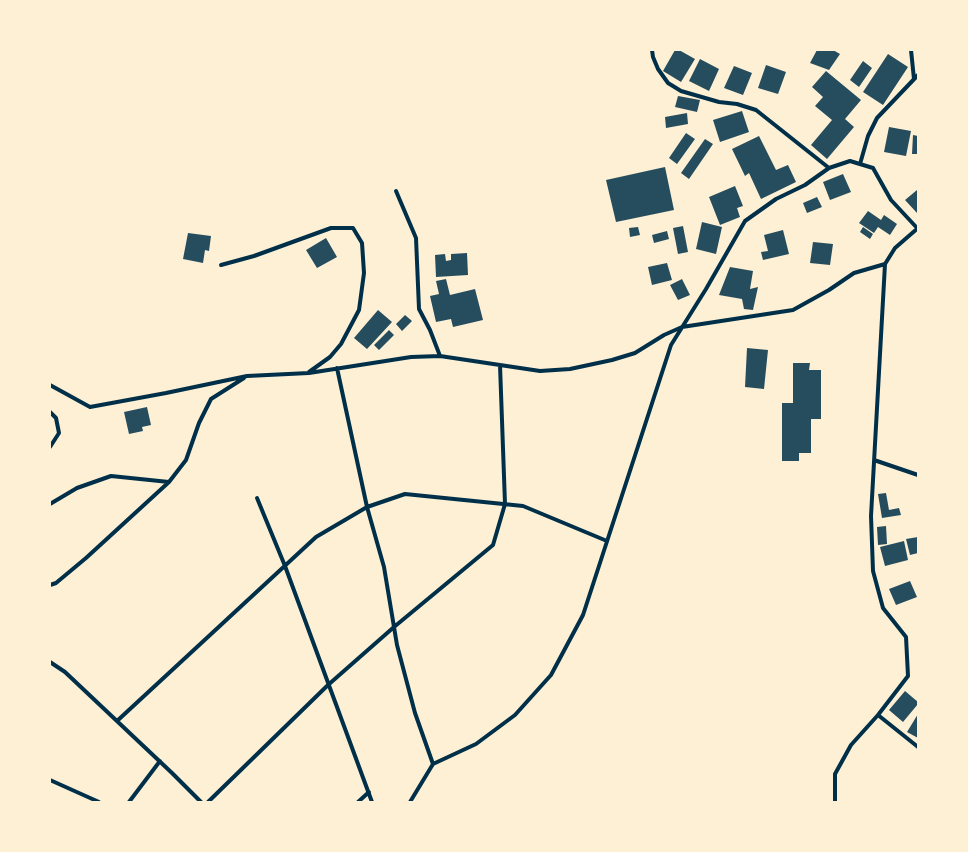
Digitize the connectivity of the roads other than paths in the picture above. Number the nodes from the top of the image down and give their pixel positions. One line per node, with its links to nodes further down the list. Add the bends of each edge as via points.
1 (652, 50): 6 (street, via 658,69 668,83 681,91 756,110)
2 (911, 50): 4 (street)
3 (918, 75): 4 (street)
4 (914, 80): 5 (street, via 877,118 868,136)
5 (860, 164): 6 (street, via 850,161); 8 (street, via 873,168 891,200)
6 (829, 168): 11 (street, via 804,185 776,199 745,221)
7 (396, 191): 12 (street, via 416,238 419,309)
8 (918, 228): 9 (street, via 895,248)
9 (885, 264): 11 (street, via 854,273 793,310); 20 (street)
10 (221, 265): 15 (street, via 331,228 353,228 362,243 364,273 359,310 341,344 330,357)
11 (682, 327): 13 (street, via 635,353 570,369 540,371); 27 (street, via 671,345)
12 (440, 356): 13 (street); 14 (street, via 411,357)
13 (500, 365): 25 (street)
14 (337, 368): 15 (street); 26 (street)
15 (309, 373): 16 (street)
16 (247, 376): 17 (street, via 90,407); 22 (street, via 211,399 198,423 186,460)
17 (50, 385)
18 (50, 412): 19 (street, via 56,418 59,433)
19 (50, 447)
20 (874, 460): 21 (street); 33 (street, via 871,516 873,571 882,608 906,637 908,676)
21 (918, 475)
22 (169, 482): 24 (street, via 111,476 77,488); 29 (street, via 86,558)
23 (257, 498): 28 (street)
24 (50, 504)
25 (505, 504): 26 (street, via 405,494); 27 (street, via 523,506); 30 (street, via 493,545)
26 (367, 507): 28 (street, via 316,537); 30 (street, via 384,567)
27 (607, 541): 37 (street, via 583,615 551,675 515,715 476,744)
28 (285, 566): 32 (street); 34 (street)
29 (50, 585)
30 (394, 627): 32 (street); 37 (street, via 415,713)
31 (50, 662): 34 (street, via 66,672)
32 (328, 685): 39 (street); 43 (street)
33 (878, 715): 35 (street); 47 (street, via 851,745 835,774)
34 (117, 721): 36 (street)
35 (918, 748)
36 (160, 761): 41 (street); 42 (street)
37 (433, 764): 46 (street)
38 (50, 780): 40 (street)
39 (369, 792): 44 (street); 45 (street)
40 (99, 802)
41 (128, 802)
42 (201, 802)
43 (208, 802)
44 (358, 802)
45 (372, 802)
46 (410, 802)
47 (835, 802)

